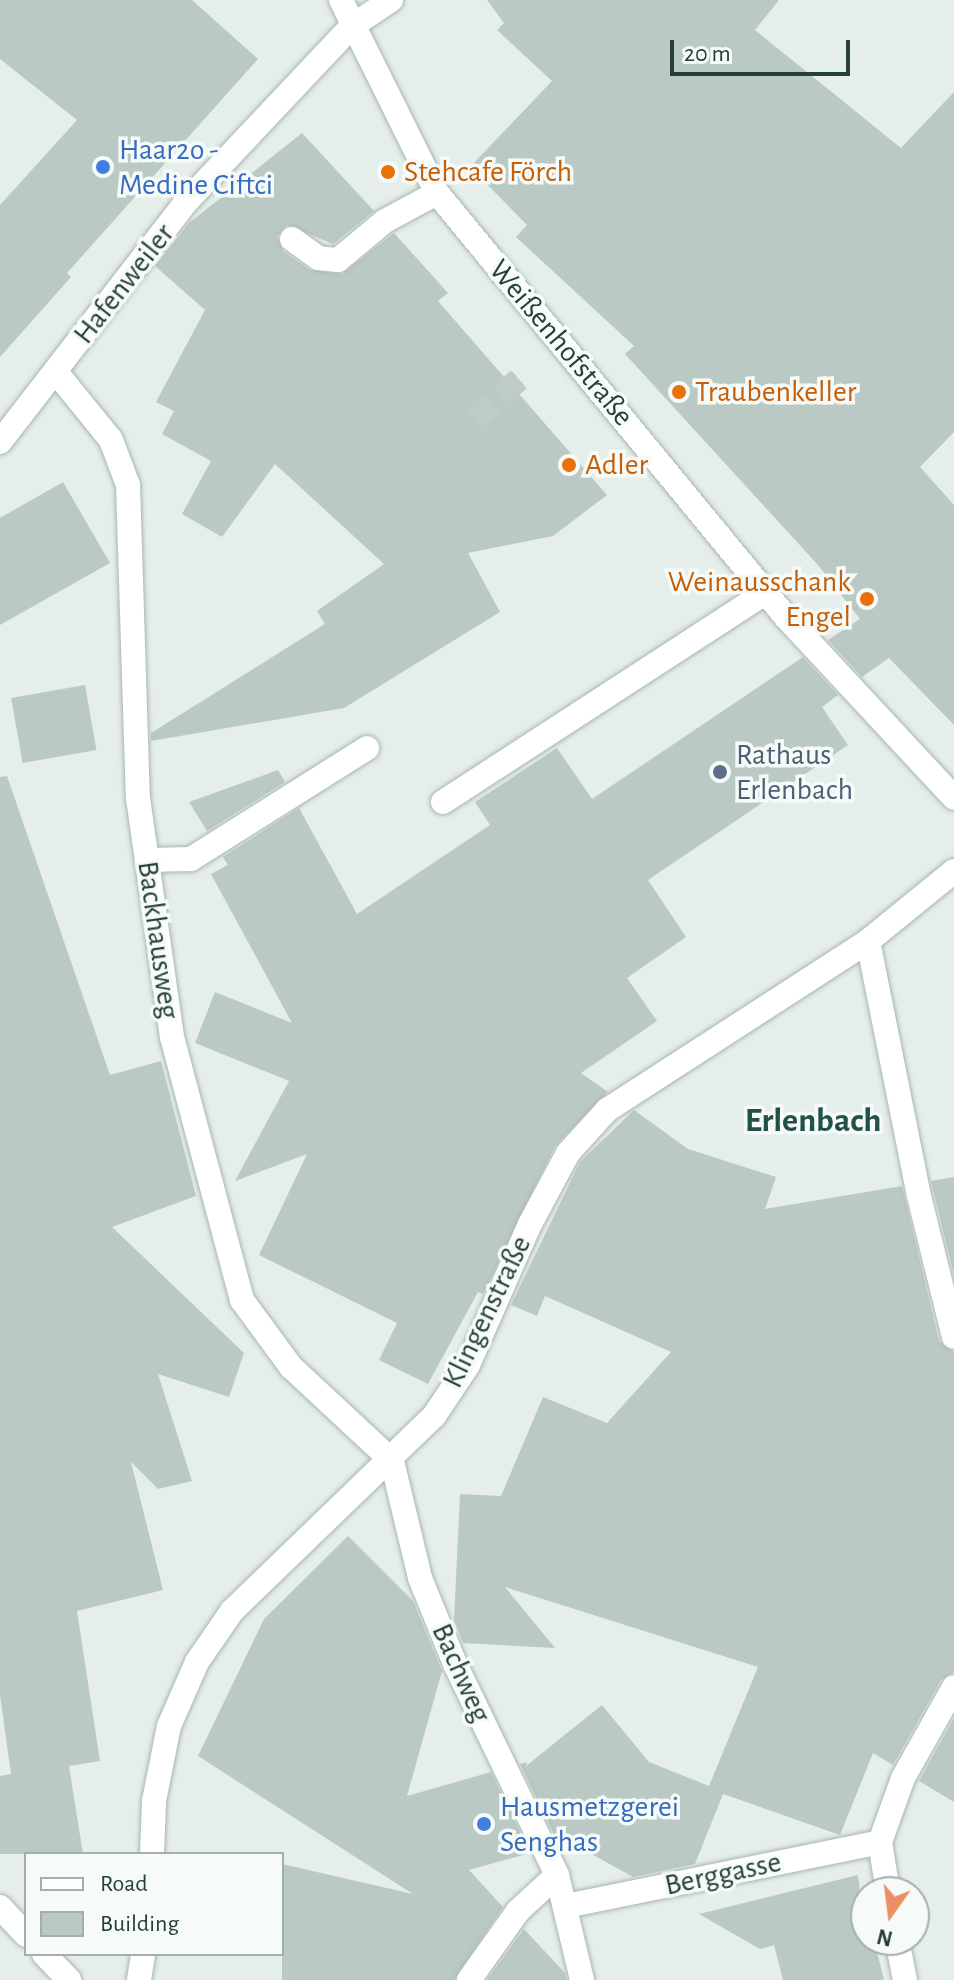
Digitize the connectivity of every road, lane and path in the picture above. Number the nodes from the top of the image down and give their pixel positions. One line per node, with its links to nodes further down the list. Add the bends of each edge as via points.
1 (341, 0): 3 (street, Weißenhofstraße)
2 (391, 0): 3 (street, Hafenweiler)
3 (352, 26): 4 (street, Weißenhofstraße); 6 (street, Hafenweiler, via 188,200)
4 (437, 193): 5 (street, via 385,221 338,260 318,258); 8 (street, Weißenhofstraße)
5 (292, 239)
6 (56, 372): 7 (street, Hafenweiler); 12 (street, Backhausweg, via 111,440 128,485 138,798)
7 (0, 442)
8 (766, 592): 10 (street, Weißenhofstraße); 11 (street)
9 (367, 748): 12 (street, via 191,859)
10 (954, 798)
11 (443, 802)
12 (147, 860): 16 (street, Backhausweg, via 172,1037 242,1300 291,1367)
13 (954, 871): 14 (street, Klingenstraße)
14 (868, 941): 15 (street, via 919,1196); 16 (street, Klingenstraße, via 607,1110 568,1153 530,1224 468,1365 434,1416)
15 (954, 1337)
16 (392, 1461): 19 (street, Klingenstraße, via 232,1611 197,1662 169,1726 154,1801); 20 (street, Bachweg, via 420,1578 456,1666)
17 (954, 1687): 18 (street, via 903,1778)
18 (880, 1842): 21 (street); 22 (street, Berggasse)
19 (152, 1852)
20 (557, 1875): 22 (street, Bachweg); 30 (street, via 518,1911)
21 (885, 1876)
22 (566, 1906): 31 (street, Bachweg)
23 (0, 1907): 24 (street)
24 (24, 1933)
25 (46, 1956): 28 (street)
26 (143, 1956): 29 (street)
27 (900, 1956): 32 (street)
28 (69, 1980)
29 (139, 1980)
30 (469, 1980)
31 (582, 1980)
32 (905, 1980)

